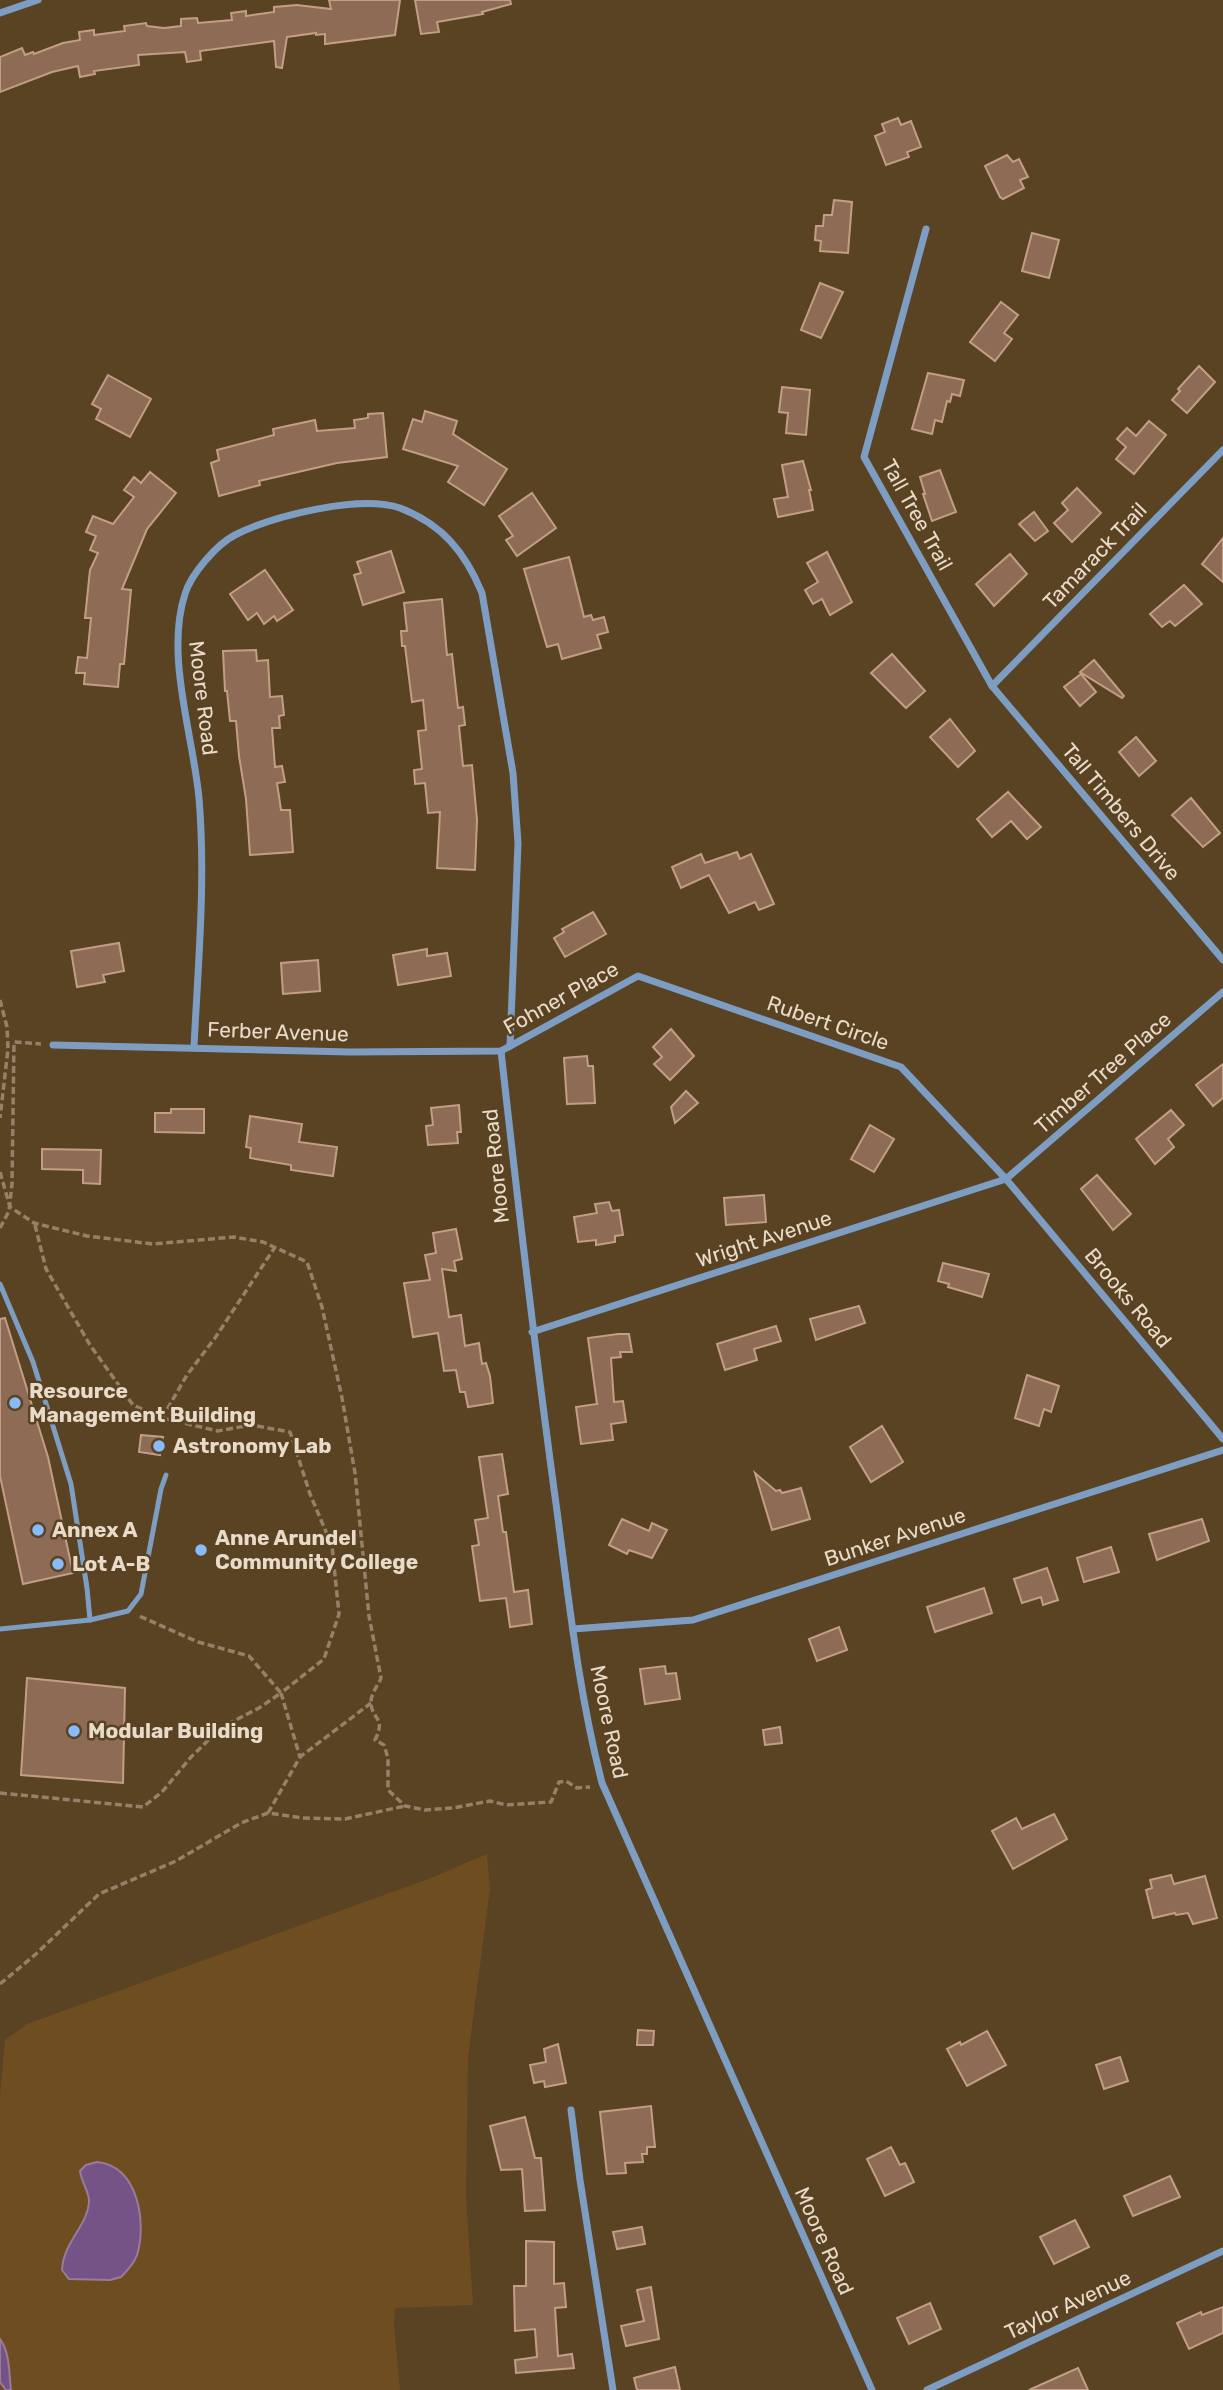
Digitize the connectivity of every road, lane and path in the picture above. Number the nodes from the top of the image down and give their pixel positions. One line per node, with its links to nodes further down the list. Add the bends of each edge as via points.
1 (38, 0): 2 (street)
2 (0, 13)
3 (926, 229): 5 (street, Tall Tree Trail, via 864,457)
4 (1223, 450): 5 (street, Tamarack Trail)
5 (992, 686): 6 (street, Tall Timbers Drive)
6 (1223, 960)
7 (638, 976): 11 (street, Fohner Place); 16 (street, Rubert Circle, via 901,1067)
8 (1223, 992): 16 (street, Timber Tree Place)
9 (0, 1000): 14 (path, via 8,1049)
10 (53, 1045): 12 (street, Ferber Avenue); 17 (path, via 14,1042)
11 (510, 1046): 12 (street, Moore Road, via 518,843 513,773 482,593 460,551 423,519 398,507 354,503 262,524 233,536 204,561 185,591 177,638 199,798 202,883); 13 (street, Fohner Place)
12 (194, 1047): 13 (street, Ferber Avenue)
13 (501, 1051): 22 (street, Moore Road)
14 (0, 1118)
15 (0, 1172): 17 (path)
16 (1006, 1179): 22 (street, Wright Avenue); 24 (street, Brooks Road)
17 (10, 1207): 18 (path); 19 (path)
18 (34, 1223): 20 (path, via 130,1243 234,1237); 23 (path, via 46,1269 90,1345 133,1405)
19 (0, 1228)
20 (275, 1247): 23 (path); 32 (path, via 307,1262 342,1398 381,1678)
21 (0, 1284): 28 (lane, via 33,1362 71,1484)
22 (532, 1332): 30 (street, Moore Road)
23 (162, 1418): 31 (path, via 218,1431 251,1425 290,1432 332,1546 339,1614 324,1659)
24 (1223, 1439)
25 (1223, 1450): 30 (street, Bunker Avenue, via 693,1620)
26 (166, 1475): 27 (lane, via 141,1594)
27 (128, 1611): 28 (lane); 31 (path, via 198,1642 249,1656)
28 (90, 1620): 29 (lane)
29 (0, 1629)
30 (573, 1629): 34 (street, Moore Road)
31 (281, 1693): 33 (path); 35 (path, via 222,1727 143,1807)
32 (371, 1703): 33 (path); 36 (path, via 379,1719 375,1741 384,1745 388,1758 388,1790)
33 (300, 1757): 37 (path)
34 (602, 1783): 36 (path, via 577,1788 559,1782 551,1802 506,1805 490,1801 435,1809); 42 (street, Moore Road)
35 (0, 1793)
36 (405, 1806): 37 (path, via 345,1819)
37 (268, 1813): 38 (path, via 241,1823 176,1861 99,1894)
38 (0, 1983)
39 (571, 2110): 41 (street)
40 (1223, 2251): 43 (street, Taylor Avenue)
41 (613, 2390)
42 (872, 2390)
43 (927, 2390)

